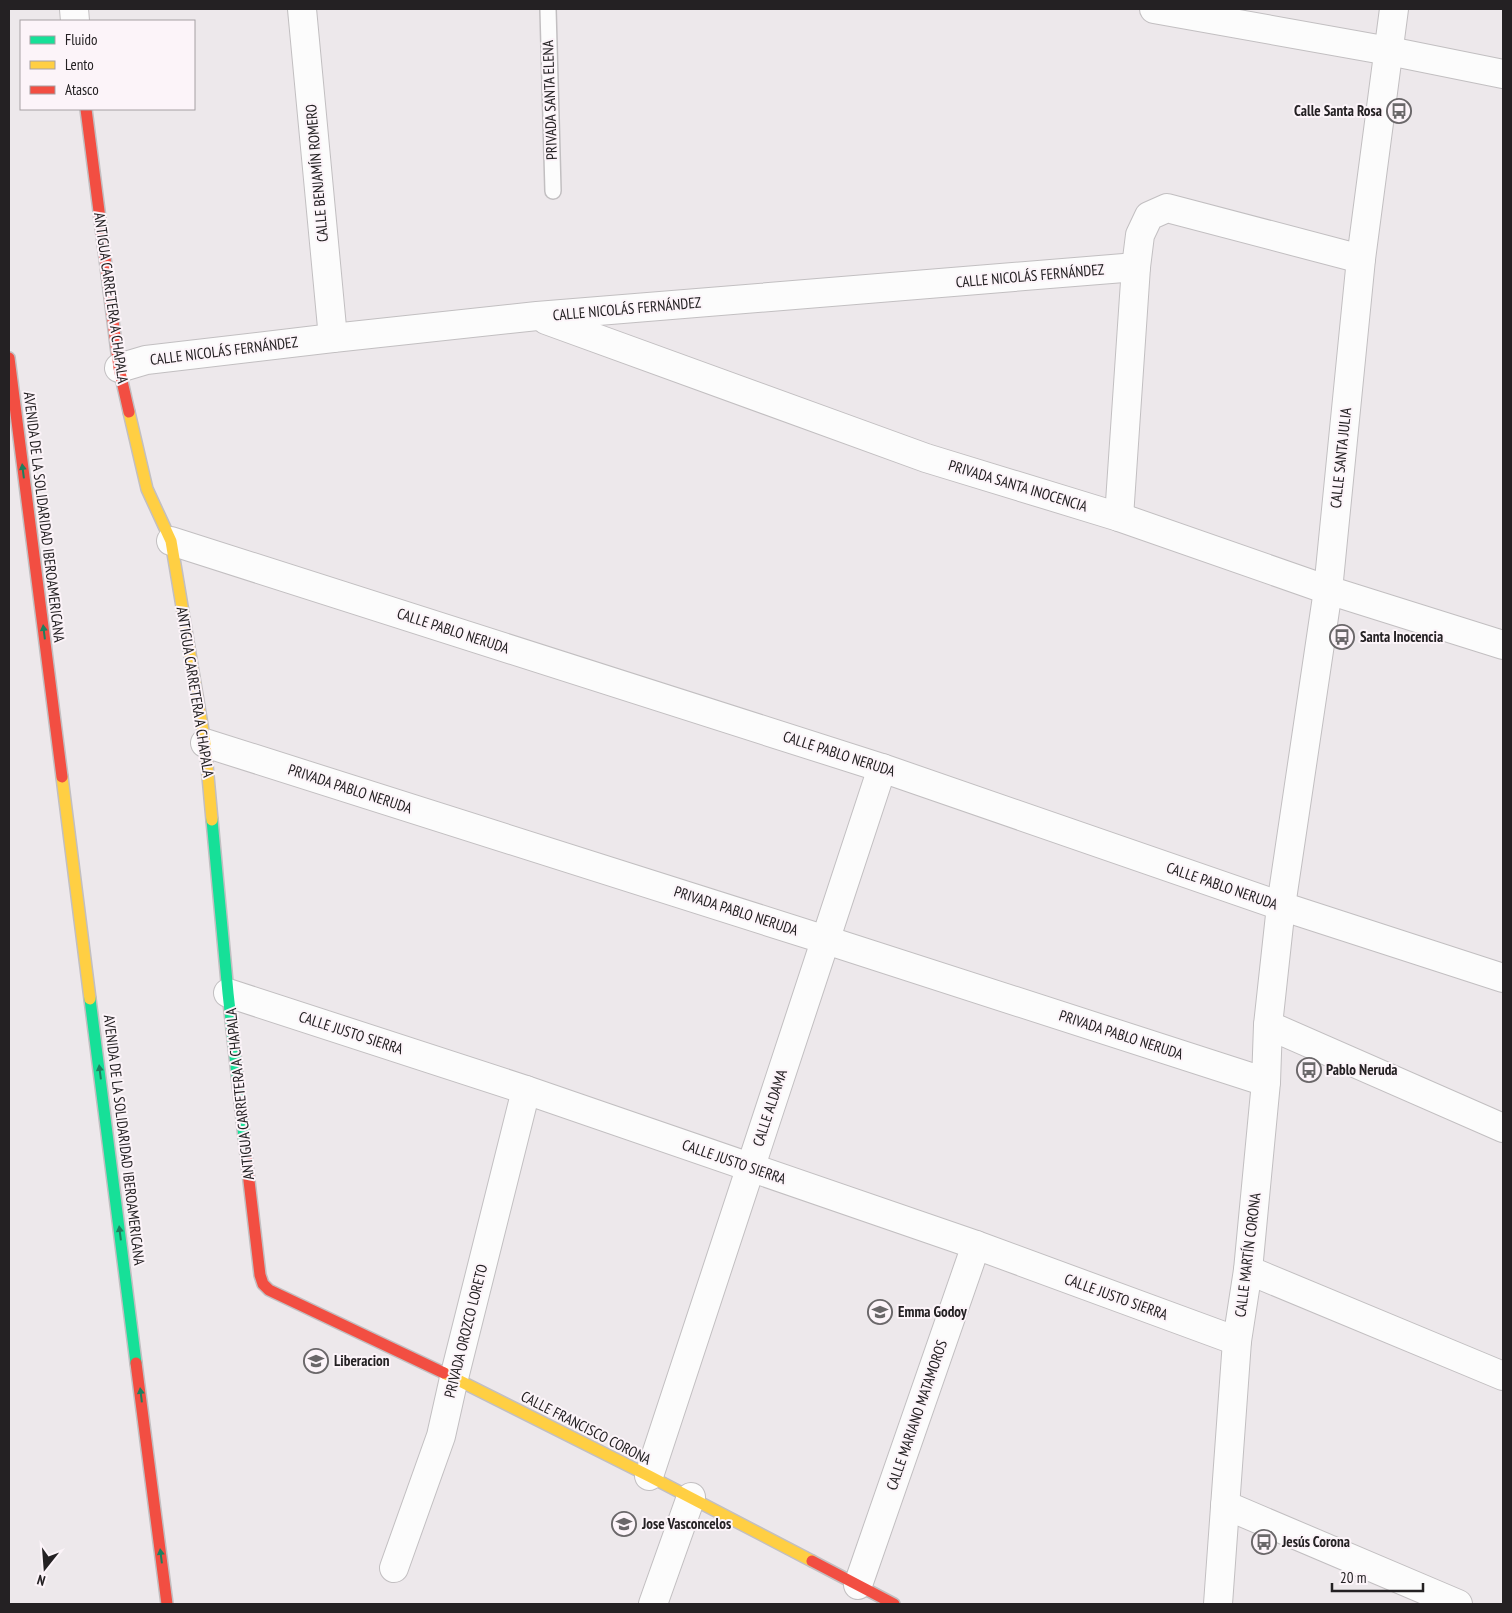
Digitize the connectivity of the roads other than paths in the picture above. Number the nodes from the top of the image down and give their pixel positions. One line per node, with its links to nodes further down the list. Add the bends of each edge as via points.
1 (302, 9): 12 (street, CALLE BENJAMÍN ROMERO)
2 (548, 9): 8 (lane, PRIVADA SANTA ELENA)
3 (1154, 9): 5 (street)
4 (1394, 9): 5 (street, CALLE SANTA JULIA)
5 (1389, 51): 6 (street); 9 (street, CALLE SANTA JULIA)
6 (1503, 74)
7 (86, 110): 14 (main road, ANTIGUA CARRETERA A CHAPALA)
8 (553, 191)
9 (1361, 259): 10 (street, via 1167,208 1149,216 1140,235); 17 (street, CALLE SANTA JULIA)
10 (1136, 267): 11 (street, CALLE NICOLÁS FERNÁNDEZ); 15 (street)
11 (537, 316): 12 (street, CALLE NICOLÁS FERNÁNDEZ); 15 (street, PRIVADA SANTA INOCENCIA, via 926,458)
12 (333, 338): 14 (street, CALLE NICOLÁS FERNÁNDEZ, via 146,360)
13 (9, 358): 41 (main road, AVENIDA DE LA SOLIDARIDAD IBEROAMERICANA, one-way to 13)
14 (119, 368): 16 (main road, ANTIGUA CARRETERA A CHAPALA, via 147,490)
15 (1119, 517): 17 (street, PRIVADA SANTA INOCENCIA)
16 (171, 541): 19 (main road, ANTIGUA CARRETERA A CHAPALA); 20 (street, CALLE PABLO NERUDA)
17 (1328, 590): 18 (street, PRIVADA SANTA INOCENCIA); 21 (street, CALLE SANTA JULIA)
18 (1503, 645)
19 (205, 743): 22 (street, PRIVADA PABLO NERUDA); 24 (main road, ANTIGUA CARRETERA A CHAPALA)
20 (882, 768): 21 (street, CALLE PABLO NERUDA); 22 (street, CALLE ALDAMA)
21 (1281, 906): 23 (street, CALLE PABLO NERUDA); 25 (street, CALLE MARTÍN CORONA)
22 (826, 940): 26 (street, PRIVADA PABLO NERUDA); 29 (street, CALLE ALDAMA)
23 (1503, 978)
24 (228, 993): 27 (street, CALLE JUSTO SIERRA); 32 (main road, ANTIGUA CARRETERA A CHAPALA)
25 (1268, 1025): 26 (street, CALLE MARTÍN CORONA); 28 (street)
26 (1266, 1082): 31 (street, CALLE MARTÍN CORONA)
27 (526, 1090): 29 (street, CALLE JUSTO SIERRA); 35 (street, PRIVADA OROZCO LORETO)
28 (1503, 1128)
29 (750, 1168): 30 (street, CALLE JUSTO SIERRA); 36 (street, CALLE ALDAMA)
30 (976, 1245): 33 (street, CALLE JUSTO SIERRA); 40 (street, CALLE MARIANO MATAMOROS)
31 (1248, 1270): 33 (street, CALLE MARTÍN CORONA); 34 (street)
32 (262, 1284): 35 (main road, CALLE FRANCISCO CORONA)
33 (1237, 1341): 38 (street, CALLE MARTÍN CORONA)
34 (1503, 1376)
35 (454, 1378): 36 (main road, CALLE FRANCISCO CORONA); 39 (street, PRIVADA OROZCO LORETO, via 441,1436)
36 (649, 1476): 37 (main road, CALLE FRANCISCO CORONA)
37 (691, 1497): 40 (main road, CALLE FRANCISCO CORONA); 42 (street)
38 (1225, 1505): 44 (street, CALLE MARTÍN CORONA); 45 (street)
39 (394, 1568)
40 (858, 1585): 43 (main road, CALLE FRANCISCO CORONA)
41 (167, 1604)
42 (653, 1604)
43 (894, 1604)
44 (1218, 1604)
45 (1458, 1604)

